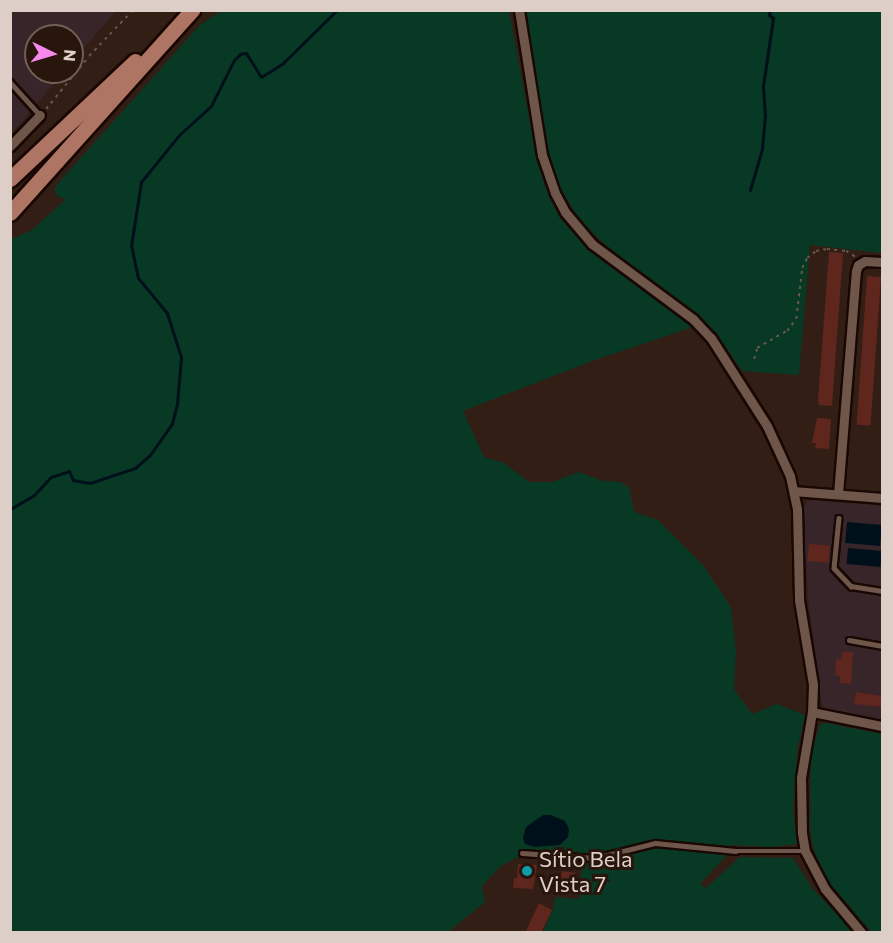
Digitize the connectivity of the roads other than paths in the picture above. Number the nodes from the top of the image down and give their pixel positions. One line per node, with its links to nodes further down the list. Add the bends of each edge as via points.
1 (192, 10): 4 (main road)
2 (200, 10): 4 (main road)
3 (519, 10): 11 (street, via 542,155 555,193 592,244 693,319 711,338 767,426)
4 (171, 33): 8 (main road, via 134,62); 9 (main road)
5 (10, 82): 6 (lane)
6 (40, 115): 7 (street)
7 (10, 146)
8 (10, 178)
9 (10, 213)
10 (882, 262): 12 (street, via 861,262 856,271)
11 (794, 491): 12 (street); 18 (street, via 799,600 813,685)
12 (838, 494): 13 (street)
13 (882, 498)
14 (839, 518): 15 (lane, via 834,568 851,586)
15 (882, 591)
16 (849, 640): 17 (lane)
17 (882, 646)
18 (812, 712): 19 (street); 20 (street, via 801,778)
19 (882, 726)
20 (805, 851): 21 (lane, via 736,851 655,843 595,858); 22 (street, via 825,889)
21 (522, 853)
22 (861, 933)

